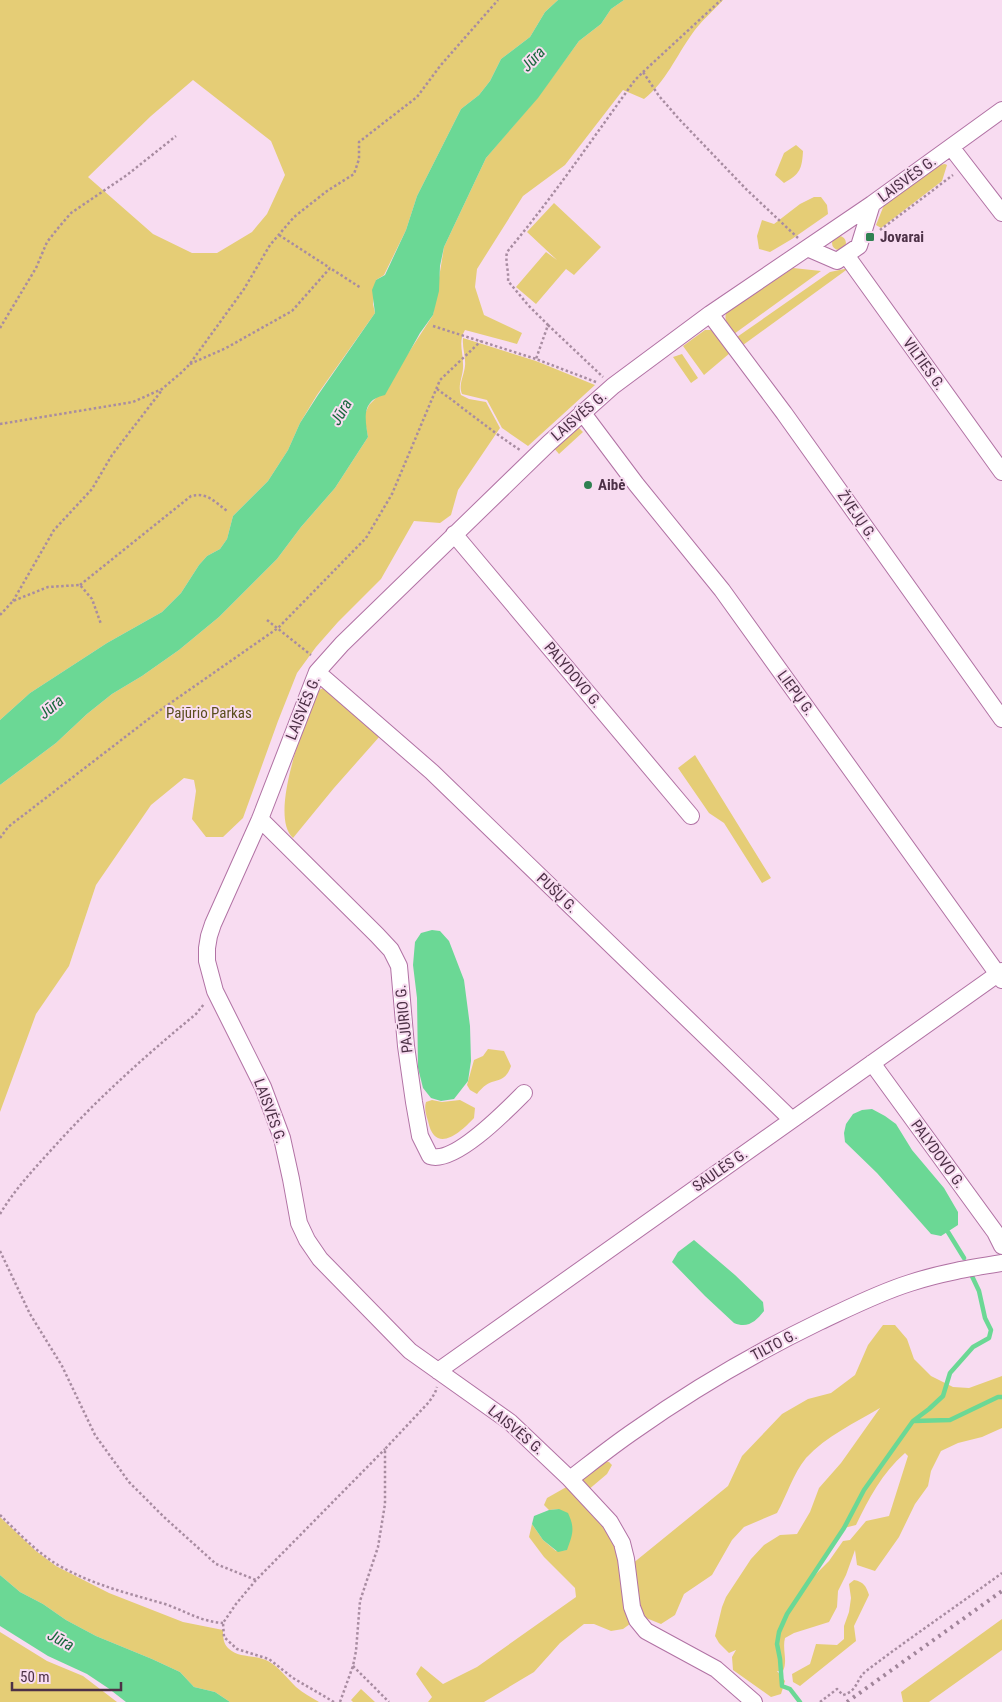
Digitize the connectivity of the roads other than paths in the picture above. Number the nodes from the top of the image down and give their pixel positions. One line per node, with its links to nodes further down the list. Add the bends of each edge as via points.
1 (1002, 110): 2 (street, LAISVĖS G.)
2 (951, 147): 3 (street, LAISVĖS G.); 4 (street)
3 (872, 204): 5 (street, LAISVĖS G.); 6 (street)
4 (1002, 213)
5 (807, 248): 6 (street, via 837,261); 7 (street, LAISVĖS G.)
6 (853, 251): 9 (street, VILTIES G.)
7 (710, 314): 8 (street, LAISVĖS G.); 12 (street, ŽVEJŲ G.)
8 (582, 412): 10 (street, LAISVĖS G.); 15 (street, LIEPŲ G., via 722,590)
9 (1002, 472)
10 (454, 534): 11 (street, LAISVĖS G.); 13 (street, PALYDOVO G.)
11 (320, 668): 14 (street, LAISVĖS G.); 18 (street, PUŠŲ G.)
12 (1002, 719)
13 (691, 816)
14 (260, 819): 17 (street, PAJŪRIO G., via 391,950 399,966 406,1046 420,1136 430,1156 440,1157 449,1153 483,1132); 21 (street, LAISVĖS G., via 209,936 207,961 215,991 263,1087 274,1117 306,1240 320,1260 410,1351)
15 (1001, 975): 16 (street, SAULĖS G.)
16 (872, 1063): 18 (street, SAULĖS G.); 19 (street, PALYDOVO G.)
17 (524, 1093)
18 (791, 1119): 21 (street, SAULĖS G.)
19 (1002, 1246)
20 (1002, 1263): 22 (street, TILTO G., via 909,1283 860,1302 751,1357 662,1412)
21 (438, 1371): 22 (street, LAISVĖS G., via 510,1422)
22 (570, 1479): 23 (street, LAISVĖS G., via 610,1522 622,1543 632,1607 646,1632 716,1669)
23 (754, 1702)

